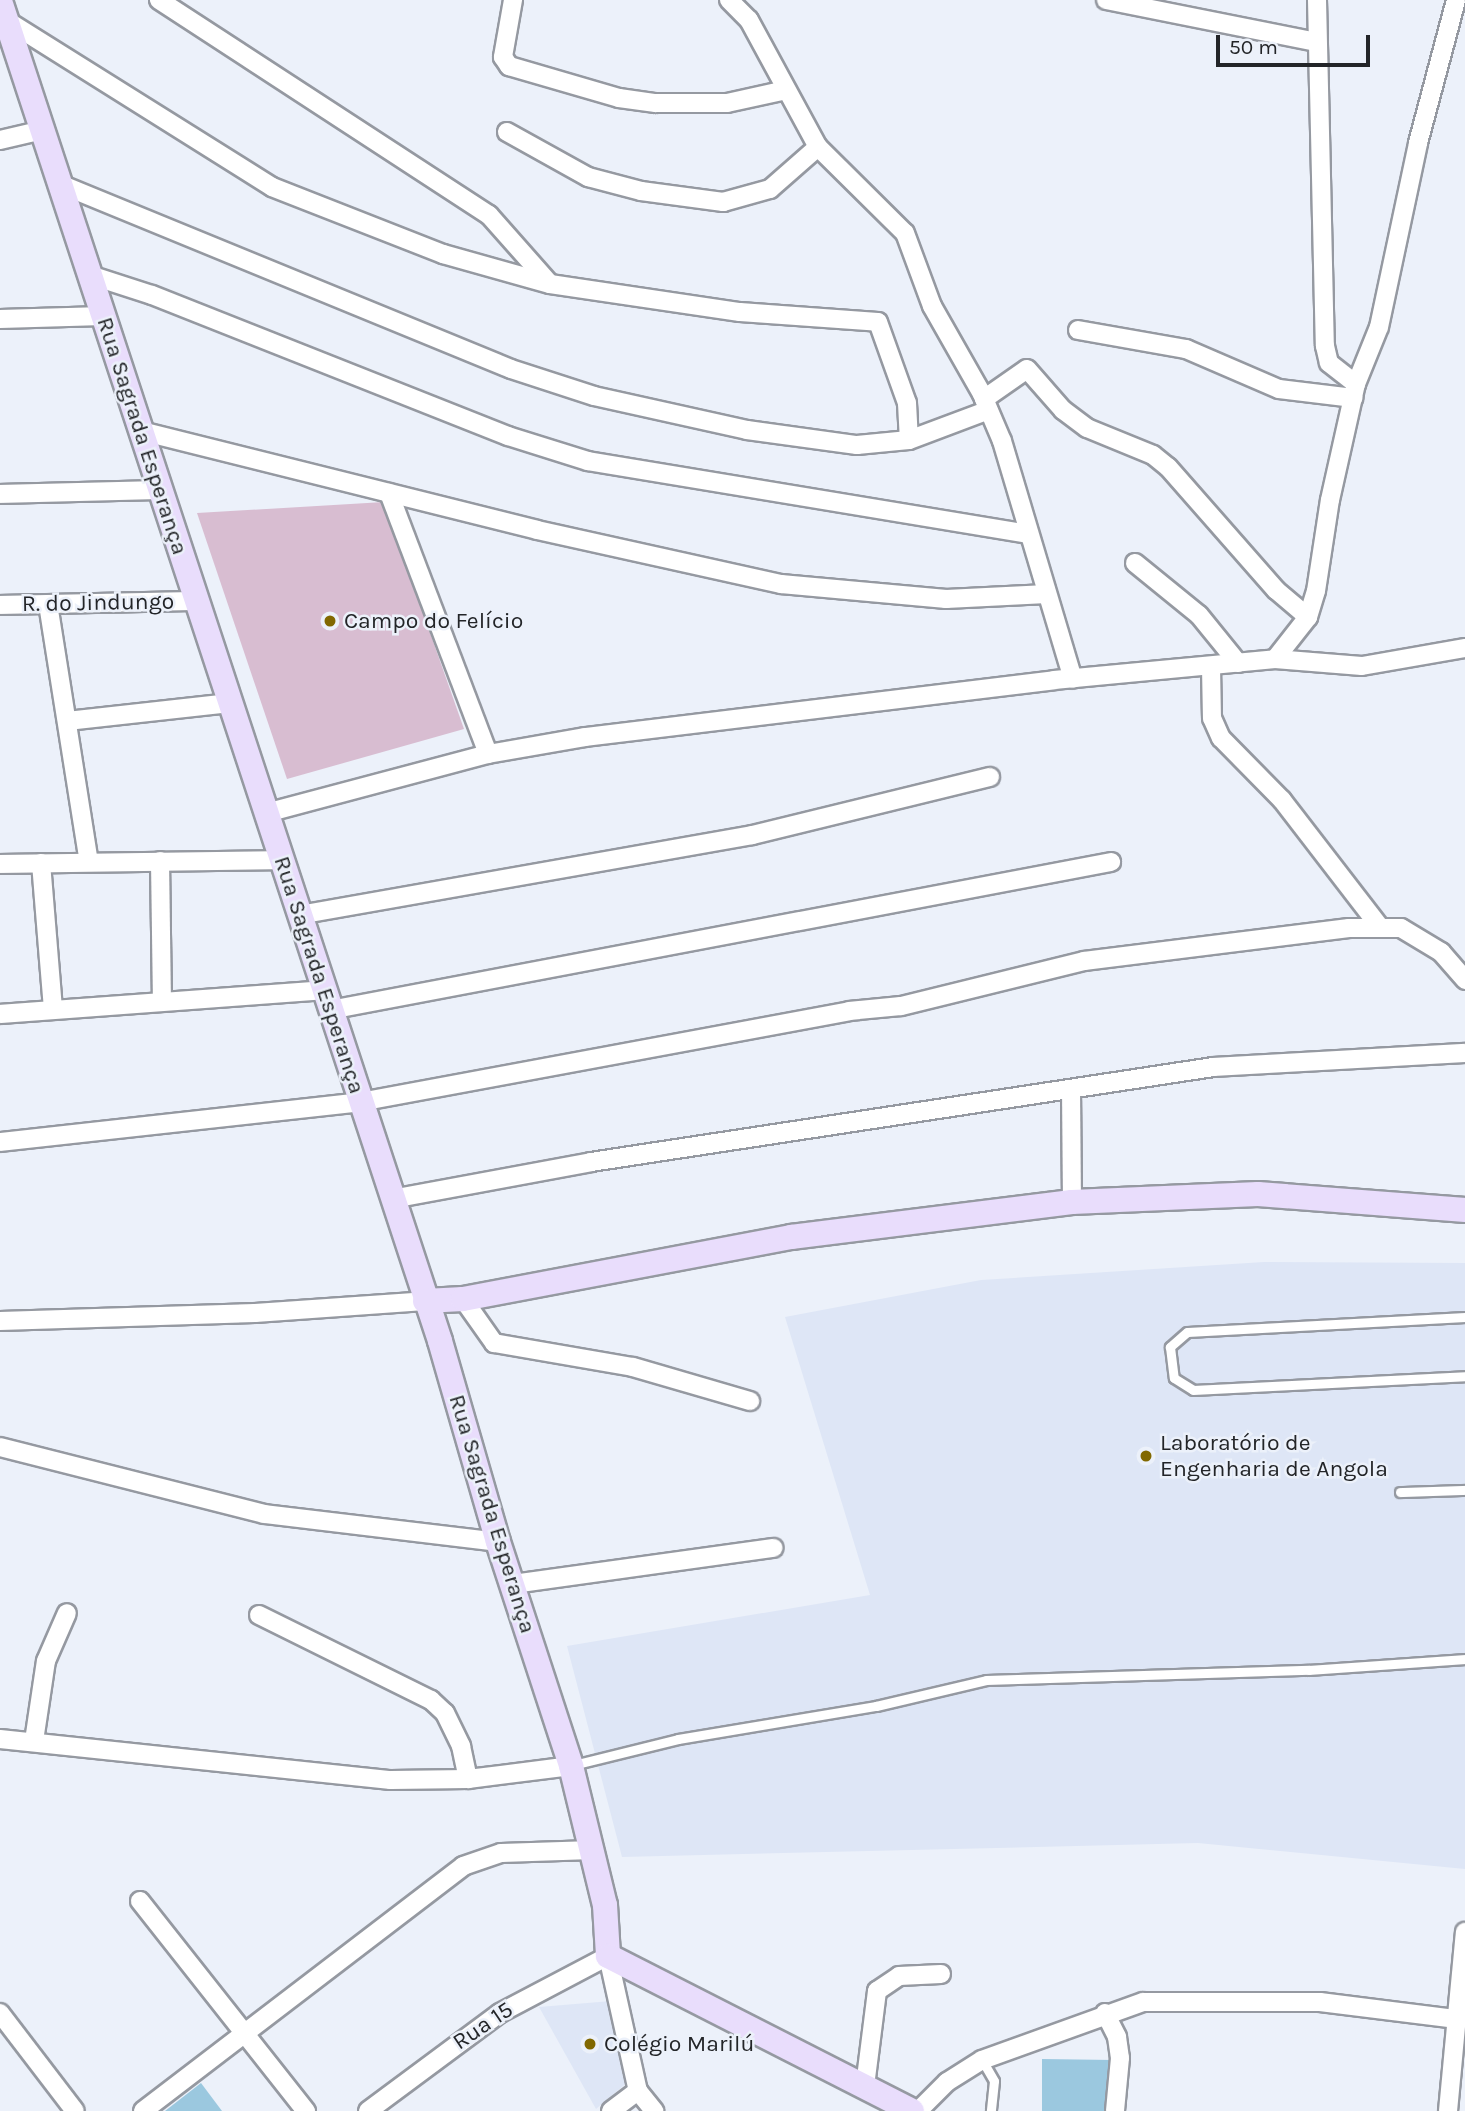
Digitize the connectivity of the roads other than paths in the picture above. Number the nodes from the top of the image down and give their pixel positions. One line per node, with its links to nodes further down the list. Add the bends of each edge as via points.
1 (159, 0): 16 (street, via 489,215)
2 (513, 0): 9 (street, via 503,57 509,66 619,98 656,103 727,103)
3 (729, 0): 9 (street, via 750,20)
4 (1106, 0): 8 (street)
5 (1317, 0): 8 (street)
6 (1457, 0): 20 (street, via 1418,142 1378,327)
7 (3, 10): 10 (street, Rua Sagrada Esperança); 16 (street, via 272,187 443,254)
8 (1316, 41): 20 (street, via 1325,346 1329,363)
9 (786, 90): 13 (street)
10 (43, 130): 12 (street); 14 (street, Rua Sagrada Esperança)
11 (507, 132): 13 (street, via 588,177 641,191 723,202 770,189)
12 (0, 140)
13 (818, 147): 21 (street, via 905,233 932,306)
14 (60, 184): 15 (street, Rua Sagrada Esperança); 23 (street, via 512,369 594,396 761,432 857,445)
15 (90, 275): 17 (street, Rua Sagrada Esperança); 27 (street, via 508,436 588,461)
16 (550, 284): 23 (street, via 740,312 878,322 907,403)
17 (103, 316): 18 (street); 22 (street, Rua Sagrada Esperança)
18 (0, 319)
19 (1078, 330): 20 (street, via 1186,349 1279,389)
20 (1355, 391): 33 (street)
21 (986, 404): 23 (street); 27 (street); 33 (street, via 1027,369 1063,410 1087,428 1153,455 1168,467 1276,590)
22 (141, 431): 24 (street, Rua Sagrada Esperança); 25 (street)
23 (909, 440)
24 (160, 490): 26 (street); 30 (street, Rua Sagrada Esperança)
25 (389, 493): 29 (street, via 781,584 946,599); 41 (street)
26 (0, 494)
27 (1028, 534): 29 (street)
28 (1135, 563): 36 (street, via 1199,615)
29 (1047, 594): 38 (street)
30 (196, 601): 31 (street, R. do Jindungo); 39 (street, Rua Sagrada Esperança)
31 (48, 604): 32 (street, R. do Jindungo); 40 (street)
32 (0, 606)
33 (1308, 617): 35 (street)
34 (1465, 648): 35 (street, via 1362,666)
35 (1275, 659): 36 (street)
36 (1238, 663): 37 (street)
37 (1212, 667): 38 (street); 51 (street, via 1212,718 1221,738 1282,800)
38 (1073, 679): 41 (street, via 585,737)
39 (230, 703): 40 (street); 43 (street, Rua Sagrada Esperança)
40 (67, 721): 46 (street)
41 (488, 754): 43 (street)
42 (990, 777): 50 (street, via 752,835)
43 (266, 813): 45 (street, Rua Sagrada Esperança)
44 (160, 860): 45 (street); 46 (street); 53 (street)
45 (281, 860): 50 (street, Rua Sagrada Esperança)
46 (89, 862): 48 (street)
47 (1111, 862): 54 (street)
48 (41, 863): 49 (street); 55 (street)
49 (0, 864)
50 (299, 915): 54 (street, Rua Sagrada Esperança)
51 (1378, 926): 52 (street, via 1401,928 1419,936 1441,952); 59 (street, via 1084,961 926,1002 849,1011)
52 (1465, 980)
53 (162, 1000): 54 (street); 55 (street)
54 (327, 1000): 59 (street, Rua Sagrada Esperança)
55 (53, 1009): 56 (street)
56 (0, 1014)
57 (1465, 1053): 58 (street, via 1213,1067)
58 (1071, 1089): 61 (street, via 618,1158); 62 (street)
59 (360, 1102): 60 (street); 61 (street, Rua Sagrada Esperança)
60 (0, 1142)
61 (392, 1199): 65 (street, Rua Sagrada Esperança)
62 (1072, 1202): 63 (street, via 1258,1194); 64 (street, via 791,1237)
63 (1465, 1210)
64 (463, 1299): 65 (street); 69 (street, via 494,1343 634,1367)
65 (425, 1301): 67 (street, via 255,1313); 73 (street, Rua Sagrada Esperança)
66 (1465, 1317): 68 (lane, via 1187,1332 1170,1347 1174,1378 1193,1390)
67 (0, 1321)
68 (1465, 1376)
69 (750, 1401)
70 (0, 1447): 73 (street, via 264,1514)
71 (1465, 1490): 72 (lane)
72 (1400, 1492)
73 (498, 1542): 75 (street, Rua Sagrada Esperança)
74 (774, 1548): 75 (street)
75 (513, 1584): 81 (street, Rua Sagrada Esperança)
76 (67, 1613): 80 (street, via 46,1661)
77 (259, 1615): 82 (street, via 431,1700 445,1713 461,1746)
78 (1465, 1659): 81 (lane, via 1281,1672 986,1680 876,1706 678,1739)
79 (0, 1739): 80 (street)
80 (34, 1741): 82 (street, via 391,1780)
81 (571, 1766): 82 (street); 83 (street, Rua Sagrada Esperança)
82 (468, 1779)
83 (593, 1850): 86 (street, Rua Sagrada Esperança, via 605,1905); 91 (street, via 501,1853 463,1866)
84 (140, 1901): 91 (street)
85 (1465, 1932): 90 (street)
86 (608, 1956): 93 (street); 94 (street); 98 (street, Rua 15, via 500,2013)
87 (941, 1974): 93 (street, via 899,1976 877,1991)
88 (0, 2013): 95 (street)
89 (1105, 2013): 90 (street, via 1180,1998 1320,2002); 92 (street); 104 (street, via 1117,2037 1120,2058)
90 (1457, 2019): 105 (street)
91 (242, 2032): 96 (street); 97 (street)
92 (982, 2060): 102 (street, via 947,2082); 103 (lane, via 993,2081)
93 (864, 2086): 101 (street)
94 (638, 2091): 99 (street); 100 (street)
95 (68, 2109)
96 (143, 2111)
97 (306, 2111)
98 (368, 2111)
99 (611, 2111)
100 (654, 2111)
101 (912, 2111)
102 (918, 2111)
103 (991, 2111)
104 (1115, 2111)
105 (1448, 2111)

